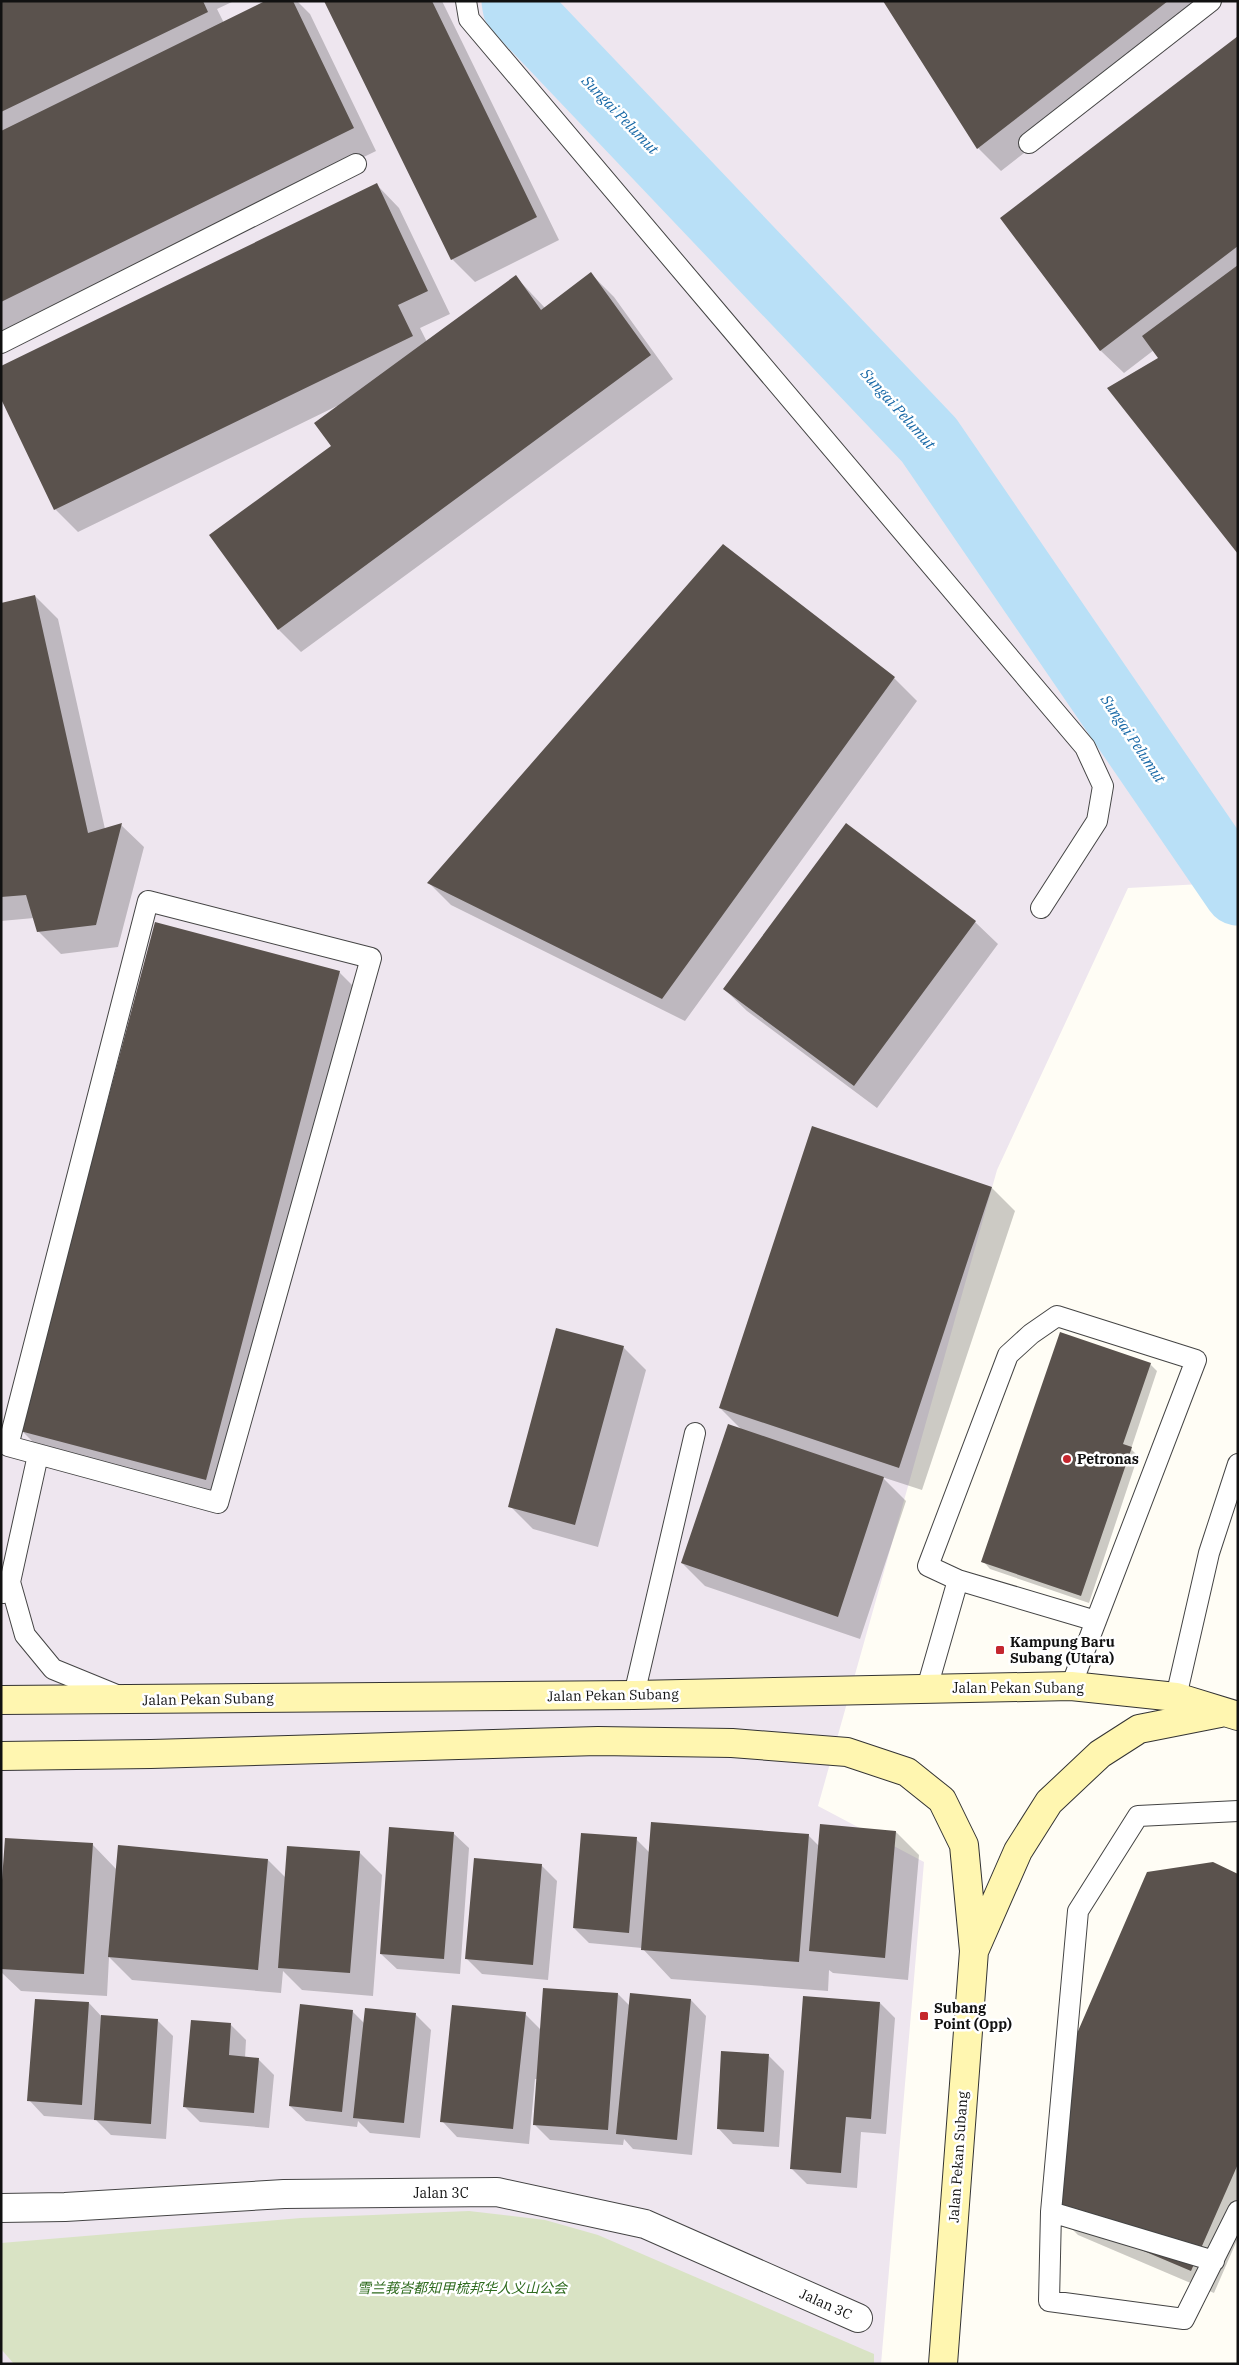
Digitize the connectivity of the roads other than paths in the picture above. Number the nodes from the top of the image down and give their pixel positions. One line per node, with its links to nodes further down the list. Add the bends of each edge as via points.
1 (466, 1): 6 (lane, via 470,19 1085,747 1103,786 1097,821)
2 (1211, 1): 3 (lane)
3 (1029, 143)
4 (356, 164): 5 (lane)
5 (1, 343)
6 (1041, 908)
7 (695, 1433): 15 (lane)
8 (38, 1455): 8 (lane, via 8,1446 148,901 371,958 218,1503); 11 (lane)
9 (1238, 1464): 16 (lane, via 1209,1553)
10 (958, 1580): 12 (lane); 12 (lane, via 928,1566 1008,1355 1057,1316 1196,1360); 14 (lane)
11 (6, 1589): 18 (lane, via 25,1635 53,1669)
12 (1096, 1621): 13 (lane)
13 (1071, 1686): 14 (main road, Jalan Pekan Subang); 16 (main road, Jalan Pekan Subang)
14 (927, 1688): 15 (main road, Jalan Pekan Subang)
15 (634, 1695): 18 (main road, Jalan Pekan Subang)
16 (1176, 1697): 19 (main road, Jalan Pekan Subang)
17 (1, 1700): 18 (main road, Jalan Pekan Subang)
18 (128, 1700)
19 (1230, 1714): 22 (main road, Jalan Pekan Subang, via 1139,1729 1100,1754 1049,1802 1018,1851)
20 (1, 1756): 22 (main road, Jalan Pekan Subang, via 598,1741 732,1743 848,1752 907,1772 942,1800 964,1845)
21 (1238, 1811): 25 (lane, via 1138,1816 1078,1911)
22 (974, 1951): 28 (main road, Jalan Pekan Subang)
23 (1, 2208): 27 (street, Jalan 3C, via 284,2194 497,2192 645,2224)
24 (1238, 2211): 26 (lane)
25 (1051, 2212): 26 (lane); 26 (lane, via 1049,2301 1184,2318)
26 (1214, 2261)
27 (858, 2318)
28 (943, 2364)

